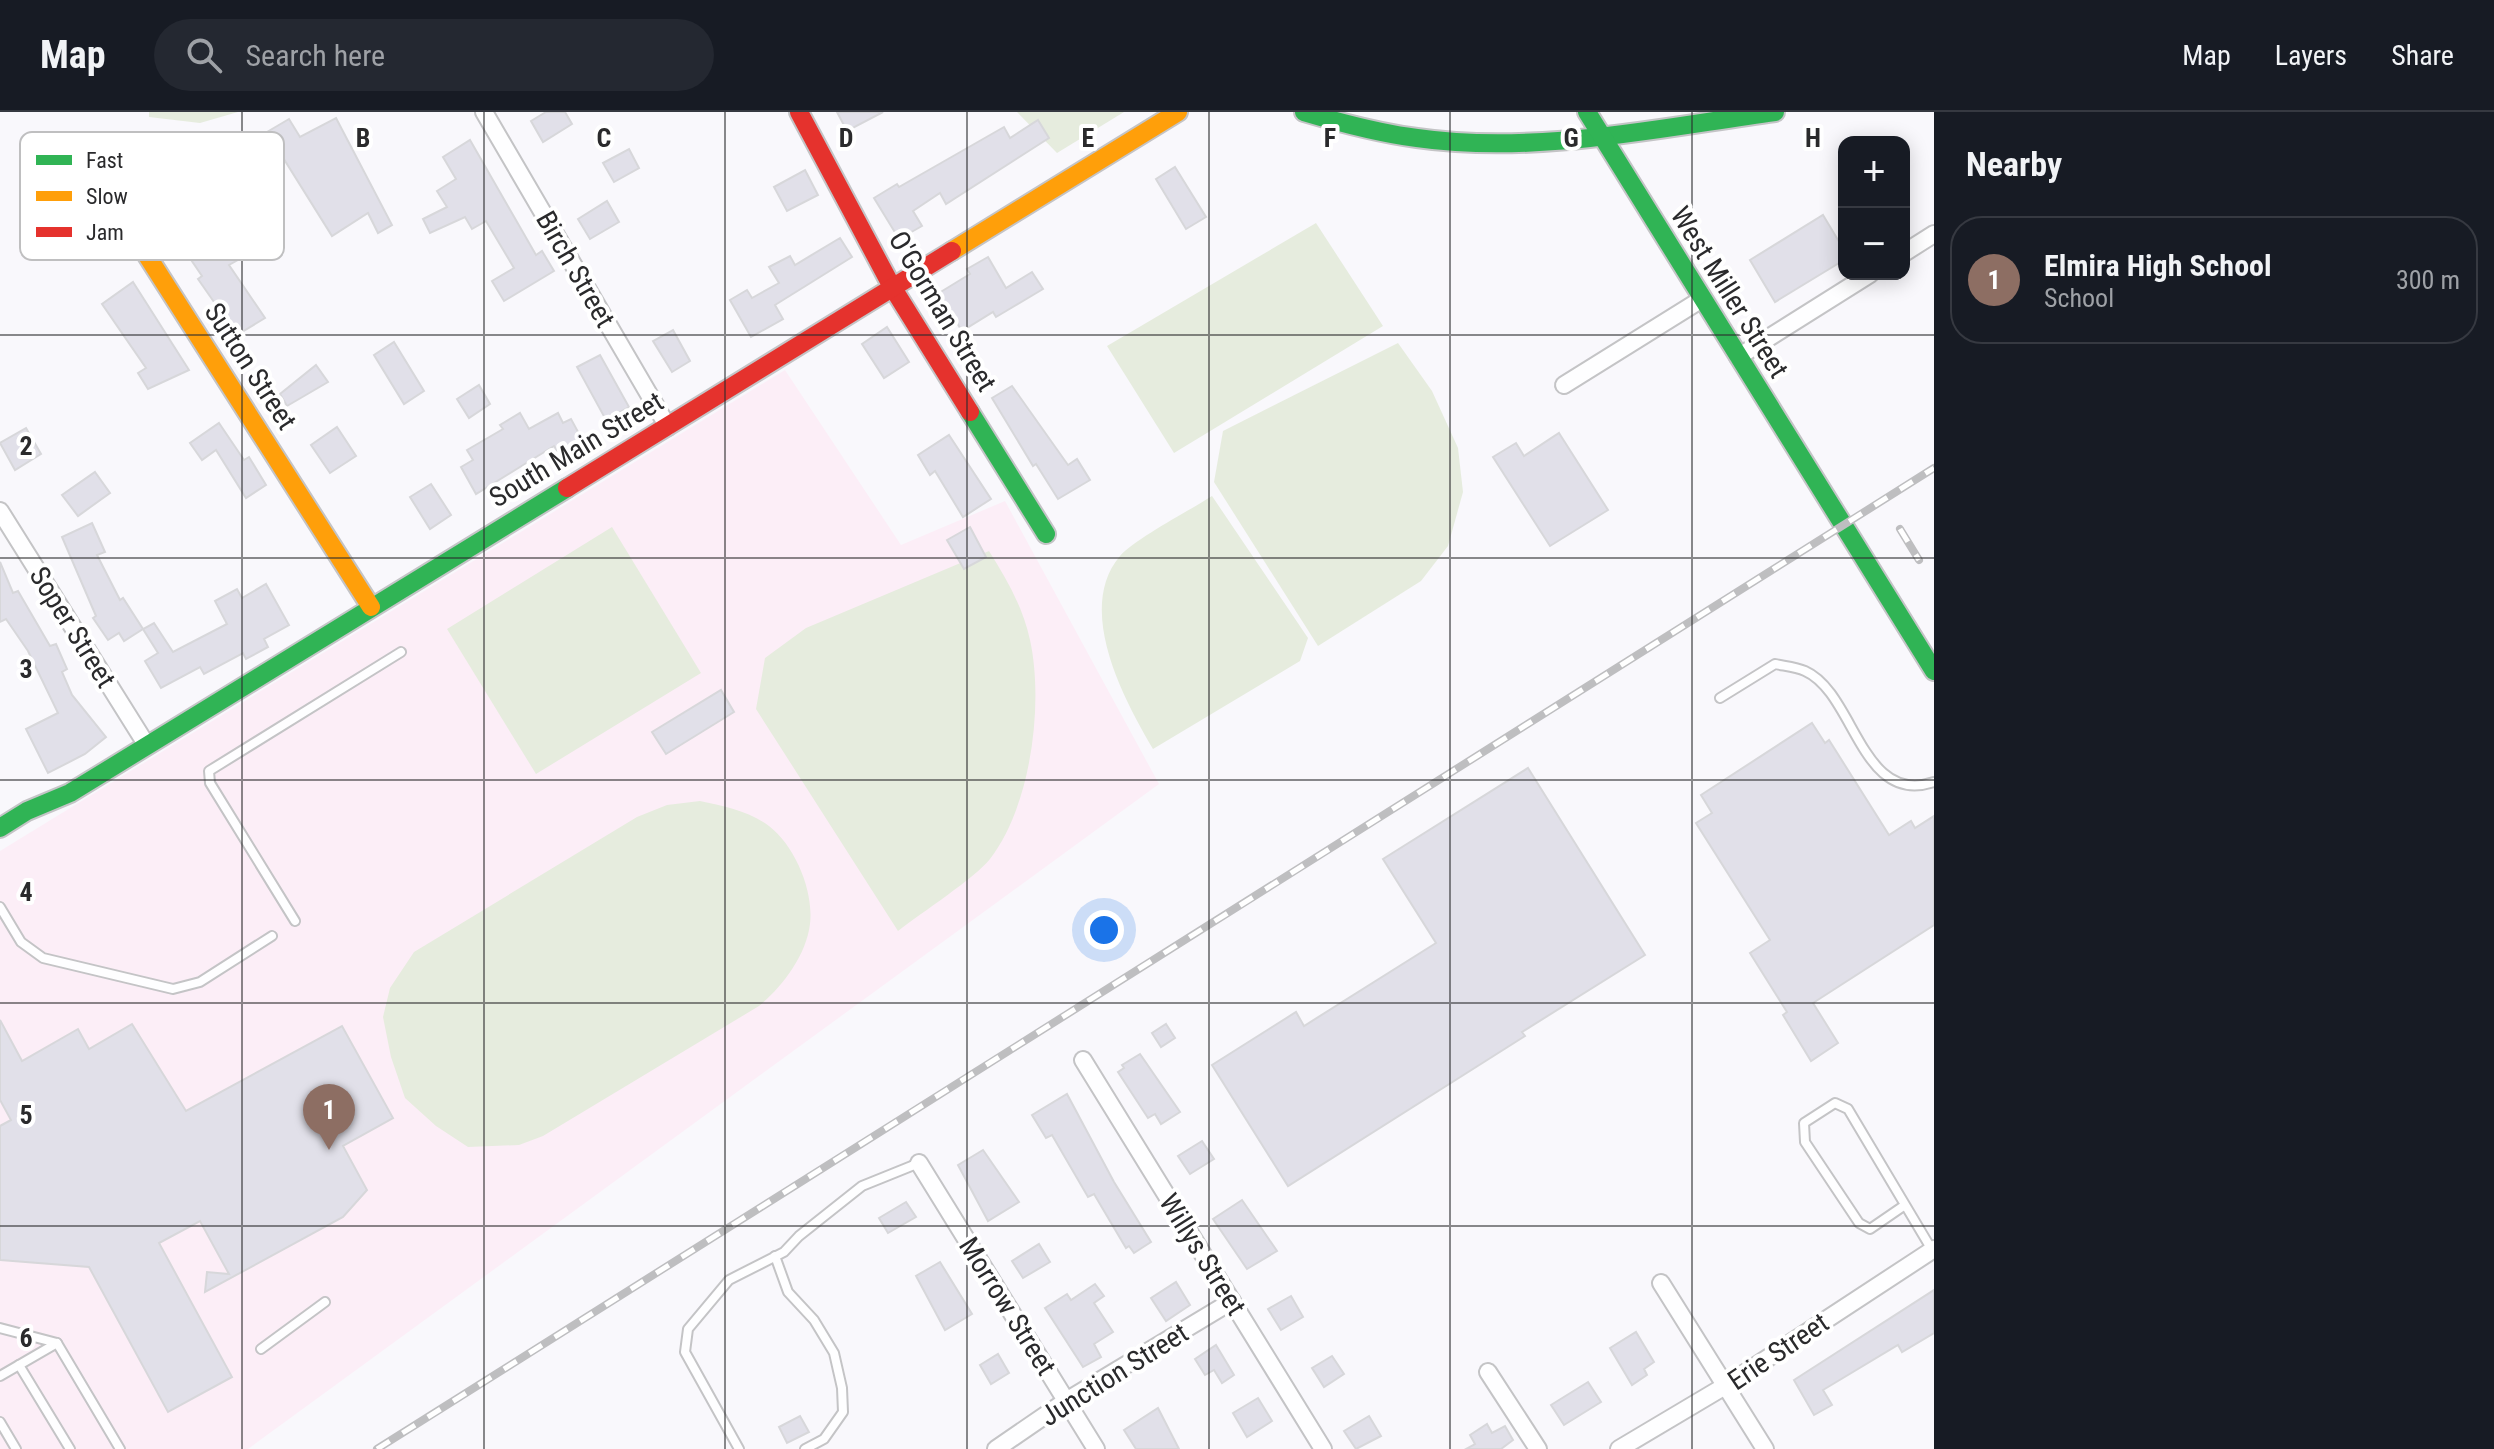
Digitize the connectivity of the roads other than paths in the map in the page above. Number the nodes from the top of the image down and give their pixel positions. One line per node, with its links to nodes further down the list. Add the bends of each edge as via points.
1 (484, 112): 16 (street, Birch Street)
2 (799, 112): 12 (street, O'Gorman Street)
3 (1178, 112): 12 (street, South Main Street)
4 (1304, 112): 7 (street, via 1360,129 1455,143)
5 (1587, 112): 7 (street, West Miller Street)
6 (1775, 112): 7 (street)
7 (1601, 135): 13 (street, West Miller Street)
8 (1934, 234): 9 (street)
9 (1910, 249)
10 (150, 260): 19 (street, Sutton Street)
11 (1860, 280): 14 (street)
12 (891, 285): 16 (street, South Main Street); 18 (street, O'Gorman Street)
13 (1702, 299): 14 (street, West Miller Street); 15 (street)
14 (1738, 357): 21 (street, West Miller Street)
15 (1564, 385)
16 (668, 427): 19 (street, South Main Street)
17 (0, 511): 23 (street, Soper Street)
18 (1046, 534)
19 (371, 607): 23 (street, South Main Street)
20 (401, 652): 27 (lane, via 209,771 210,783)
21 (1934, 671)
22 (1720, 698): 24 (lane, via 1775,664 1806,671 1827,691 1890,780 1920,787)
23 (146, 744): 25 (street, South Main Street, via 70,793)
24 (1934, 782)
25 (0, 828)
26 (0, 907): 28 (lane, via 21,942 43,958 173,989 200,982)
27 (295, 921)
28 (272, 936)
29 (1083, 1060): 35 (street, Willys Street)
30 (919, 1163): 33 (lane, via 862,1186); 44 (street, Morrow Street)
31 (1905, 1205): 31 (lane, via 1848,1109 1835,1103 1804,1123 1805,1142 1859,1223 1870,1229); 32 (lane)
32 (1933, 1249): 43 (street, Erie Street)
33 (775, 1256): 49 (lane, via 729,1280 688,1329 685,1352); 50 (lane, via 788,1292 834,1353 842,1388 843,1412 824,1439)
34 (1661, 1283): 43 (street)
35 (1232, 1301): 44 (street, Junction Street); 53 (street, Willys Street)
36 (325, 1302): 39 (lane)
37 (0, 1328): 38 (lane)
38 (57, 1343): 40 (lane); 48 (lane)
39 (261, 1349)
40 (19, 1365): 42 (lane); 47 (lane)
41 (1488, 1372): 54 (street)
42 (0, 1376)
43 (1725, 1386): 55 (street, Erie Street); 56 (street)
44 (1066, 1401): 51 (street, Junction Street); 52 (street, Morrow Street)
45 (0, 1422): 46 (lane)
46 (16, 1449)
47 (70, 1449)
48 (120, 1449)
49 (739, 1449)
50 (805, 1449)
51 (996, 1449)
52 (1096, 1449)
53 (1323, 1449)
54 (1538, 1449)
55 (1619, 1449)
56 (1765, 1449)

